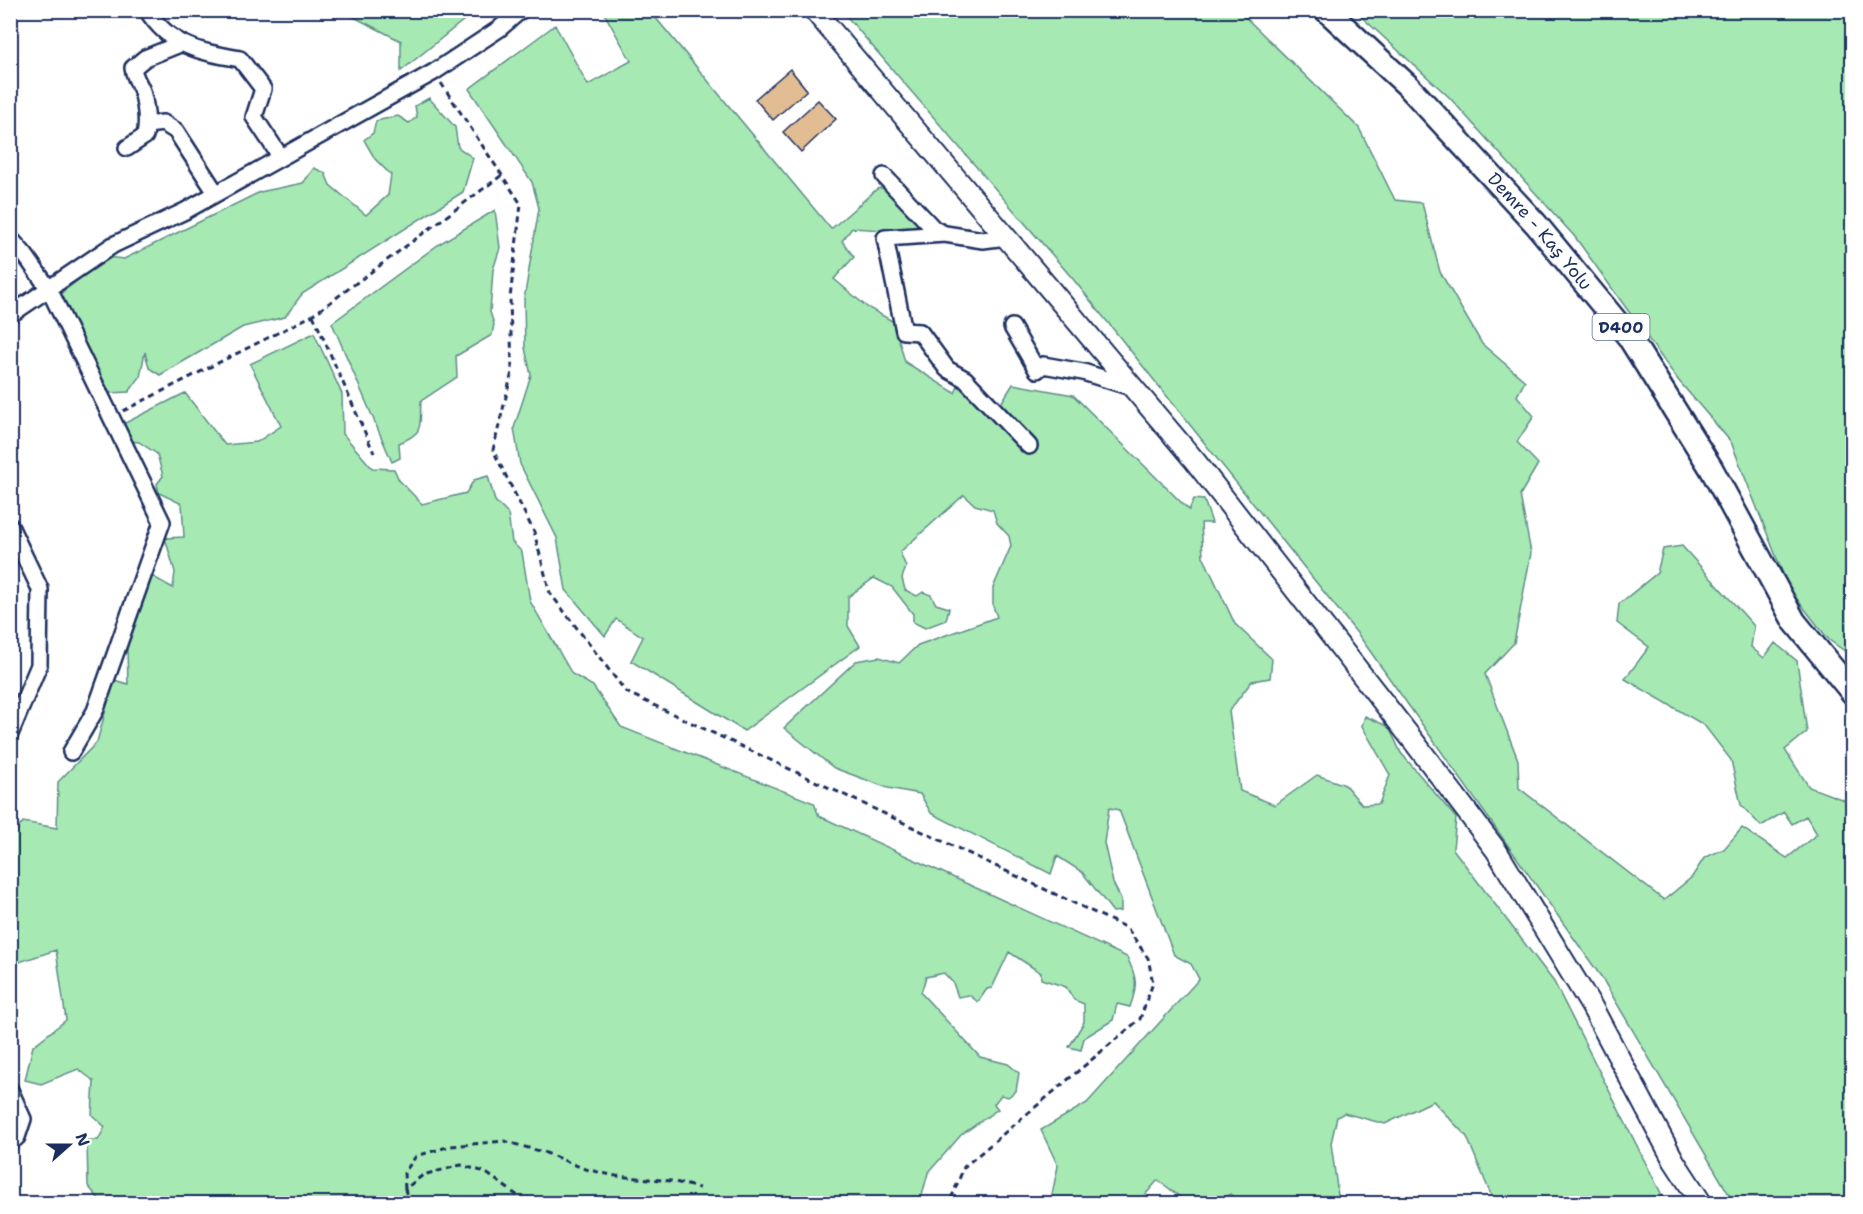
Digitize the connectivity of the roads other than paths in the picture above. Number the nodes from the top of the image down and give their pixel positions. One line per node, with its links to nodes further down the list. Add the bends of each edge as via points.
1 (147, 10): 5 (street)
2 (520, 10): 8 (street, via 499,29 434,72)
3 (814, 10): 12 (main road)
4 (1326, 10): 20 (highway, Demre - Kaş Yolu / D400, via 1408,86 1536,224 1629,337 1711,468 1794,621)
5 (180, 44): 6 (street, via 145,58 134,68); 8 (street, via 205,53 240,58 263,89 254,117)
6 (147, 125): 7 (street, via 145,136); 10 (street, via 163,123 176,131)
7 (127, 148)
8 (280, 156): 10 (street)
9 (884, 176): 11 (street, via 934,229)
10 (216, 193): 14 (street, via 113,245)
11 (945, 234): 12 (street, via 983,240); 18 (street, via 885,238 904,331 920,332 947,369 965,379)
12 (1006, 237): 17 (main road)
13 (10, 238): 14 (street)
14 (49, 289): 15 (street); 22 (street, via 162,522 95,711)
15 (10, 315)
16 (1012, 327): 17 (street, via 1037,370 1043,365 1083,372)
17 (1134, 388): 25 (main road, via 1281,570 1496,850 1592,1007 1674,1161)
18 (1029, 446)
19 (10, 526): 21 (street, via 40,590 39,665)
20 (1852, 692)
21 (10, 734)
22 (71, 752)
23 (10, 1090): 24 (street, via 23,1119)
24 (10, 1143)
25 (1701, 1203)

